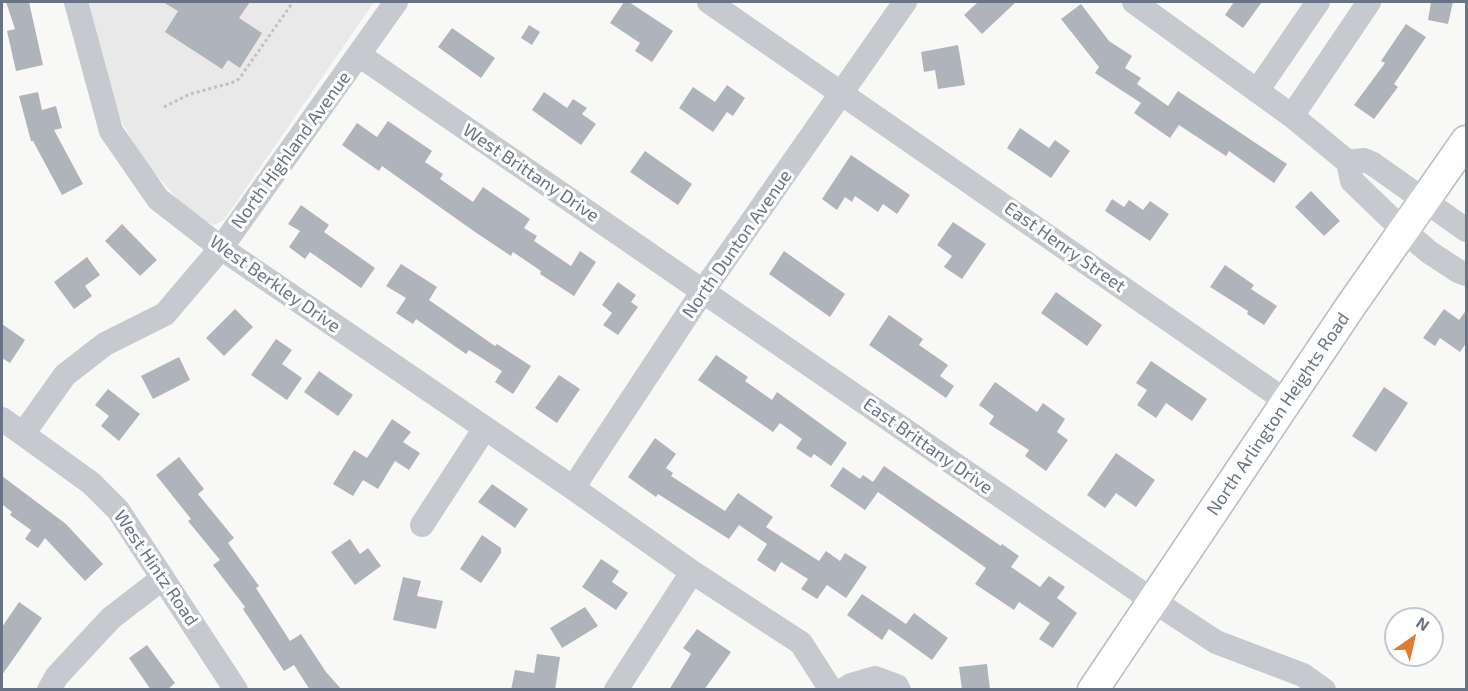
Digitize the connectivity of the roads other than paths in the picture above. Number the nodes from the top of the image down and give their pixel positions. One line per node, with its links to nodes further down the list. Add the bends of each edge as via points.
1 (76, 2): 17 (street, West Berkley Drive, via 111,131 158,199)
2 (396, 2): 8 (street, North Highland Avenue)
3 (709, 2): 10 (street, East Henry Street)
4 (905, 2): 10 (street, North Dunton Avenue)
5 (1134, 2): 9 (street)
6 (1318, 2): 9 (street)
7 (1369, 2): 11 (street)
8 (359, 55): 17 (street, North Highland Avenue); 19 (street, West Brittany Drive)
9 (1257, 91): 11 (street)
10 (843, 93): 19 (street, North Dunton Avenue); 20 (street, East Henry Street)
11 (1292, 116): 13 (street)
12 (1467, 141): 14 (main road, North Arlington Heights Road)
13 (1348, 162): 14 (street, via 1364,160 1373,164); 15 (street, via 1352,181)
14 (1424, 200): 15 (main road, North Arlington Heights Road); 16 (street)
15 (1403, 230): 18 (street, via 1429,252); 20 (main road, North Arlington Heights Road)
16 (1467, 230)
17 (221, 248): 22 (street, West Berkley Drive); 23 (street, North Highland Avenue, via 165,314 105,344 65,375)
18 (1467, 274)
19 (703, 291): 24 (street, North Dunton Avenue); 28 (street, East Brittany Drive)
20 (1287, 401): 28 (main road, North Arlington Heights Road)
21 (2, 419): 23 (street, West Hintz Road)
22 (486, 428): 24 (street, West Berkley Drive); 25 (street)
23 (23, 434): 27 (street, West Hintz Road, via 91,483 118,510)
24 (573, 488): 26 (street, West Berkley Drive)
25 (422, 525)
26 (692, 572): 31 (street); 32 (street, West Berkley Drive, via 801,644)
27 (164, 578): 29 (street, via 111,618 57,676); 30 (street, West Hintz Road)
28 (1152, 600): 35 (main road, North Arlington Heights Road); 36 (street, East Brittany Drive, via 1216,642 1303,675)
29 (49, 690)
30 (236, 690)
31 (616, 690)
32 (831, 690)
33 (843, 690): 34 (street, via 875,678)
34 (899, 690)
35 (1093, 690)
36 (1324, 690)

